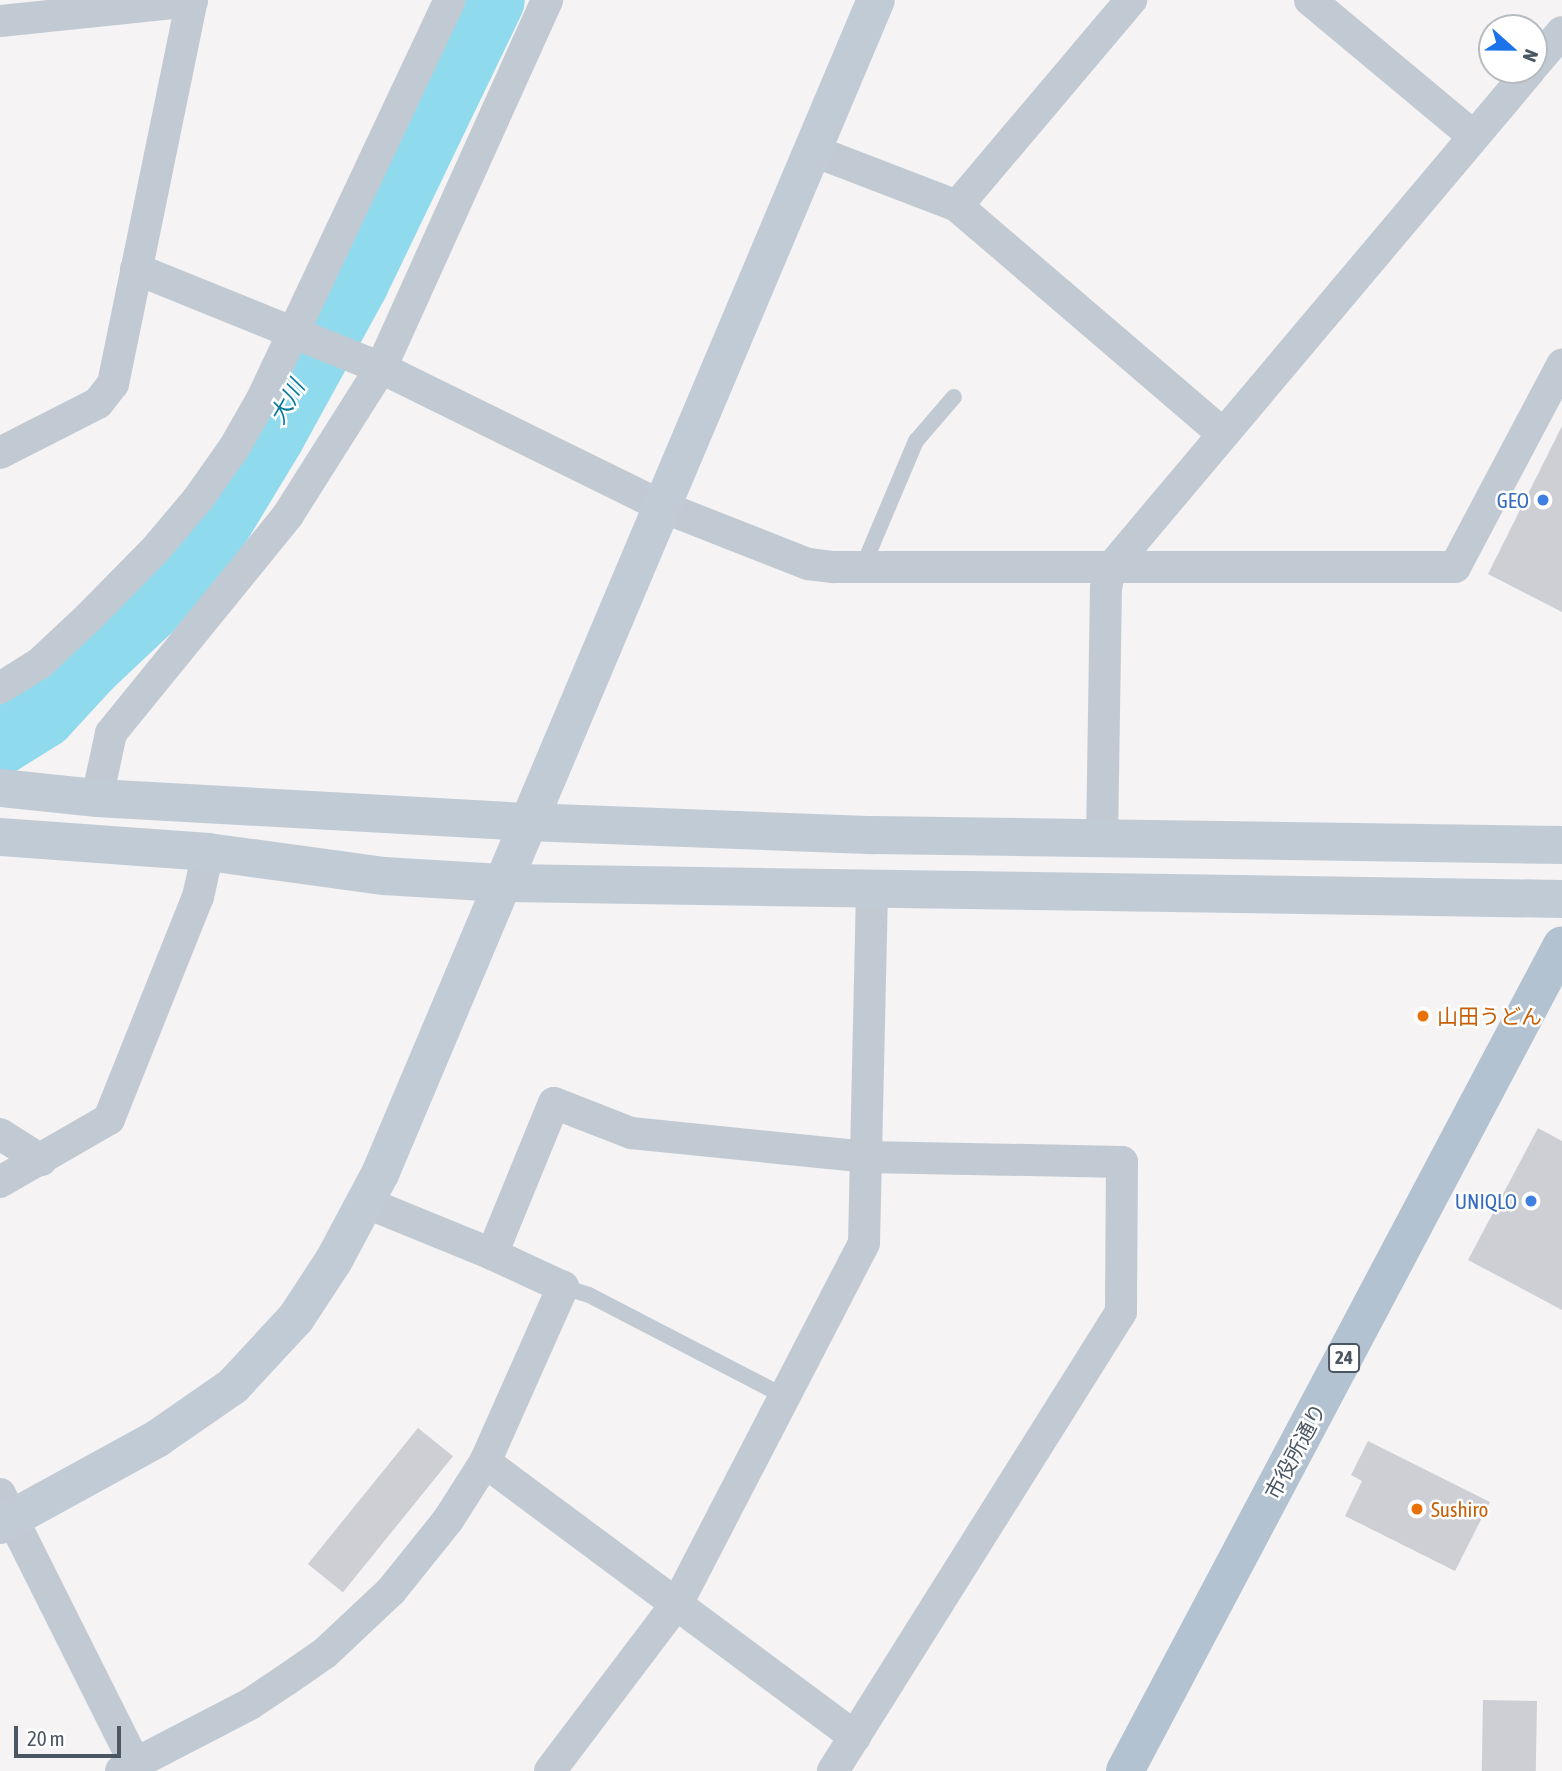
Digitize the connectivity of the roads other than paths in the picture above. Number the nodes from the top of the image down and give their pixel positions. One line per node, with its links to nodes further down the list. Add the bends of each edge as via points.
1 (192, 0): 7 (street); 14 (street)
2 (450, 0): 15 (street)
3 (547, 0): 16 (street)
4 (876, 0): 12 (street)
5 (1131, 0): 13 (street)
6 (1310, 0): 11 (street)
7 (0, 21)
8 (1562, 32): 9 (street)
9 (1548, 48)
10 (1518, 84): 11 (street)
11 (1473, 136): 19 (street)
12 (814, 151): 13 (street); 21 (street)
13 (957, 206): 19 (street)
14 (136, 269): 15 (street); 20 (street, via 113,384 98,403)
15 (300, 336): 16 (street); 24 (street, via 234,448 155,550 64,643)
16 (371, 364): 21 (street); 26 (street, via 288,515 111,733)
17 (1562, 365): 23 (street, via 1455,568)
18 (954, 397): 22 (lane, via 916,440 869,552)
19 (1223, 434): 23 (street)
20 (0, 453)
21 (663, 506): 22 (street, via 808,564); 27 (street)
22 (869, 568): 23 (street)
23 (1110, 569): 29 (street)
24 (0, 688)
25 (9, 789): 26 (street)
26 (97, 798): 27 (street)
27 (528, 822): 29 (street); 32 (street)
28 (0, 836): 31 (street)
29 (1102, 839): 30 (street)
30 (1562, 845)
31 (208, 852): 32 (street, via 384,876); 38 (street, via 198,897 109,1119)
32 (500, 883): 33 (street); 40 (street)
33 (872, 888): 34 (street); 37 (street)
34 (1562, 899)
35 (1562, 945): 51 (main road, 市役所通り / 24)
36 (0, 1134): 38 (street)
37 (867, 1157): 41 (street, via 631,1133 554,1103); 43 (street, via 864,1243); 47 (street, via 1122,1162 1121,1312)
38 (41, 1160): 39 (street)
39 (0, 1182)
40 (367, 1203): 41 (street); 45 (street, via 296,1318 233,1386 158,1437)
41 (492, 1254): 42 (street)
42 (563, 1287): 43 (lane, via 589,1295); 44 (street)
43 (786, 1397): 46 (street)
44 (485, 1462): 46 (street); 48 (street, via 391,1591 324,1653 250,1704)
45 (4, 1513): 48 (street)
46 (678, 1602): 47 (street); 49 (street)
47 (855, 1737): 50 (street)
48 (132, 1769)
49 (550, 1771)
50 (833, 1771)
51 (1125, 1771)

